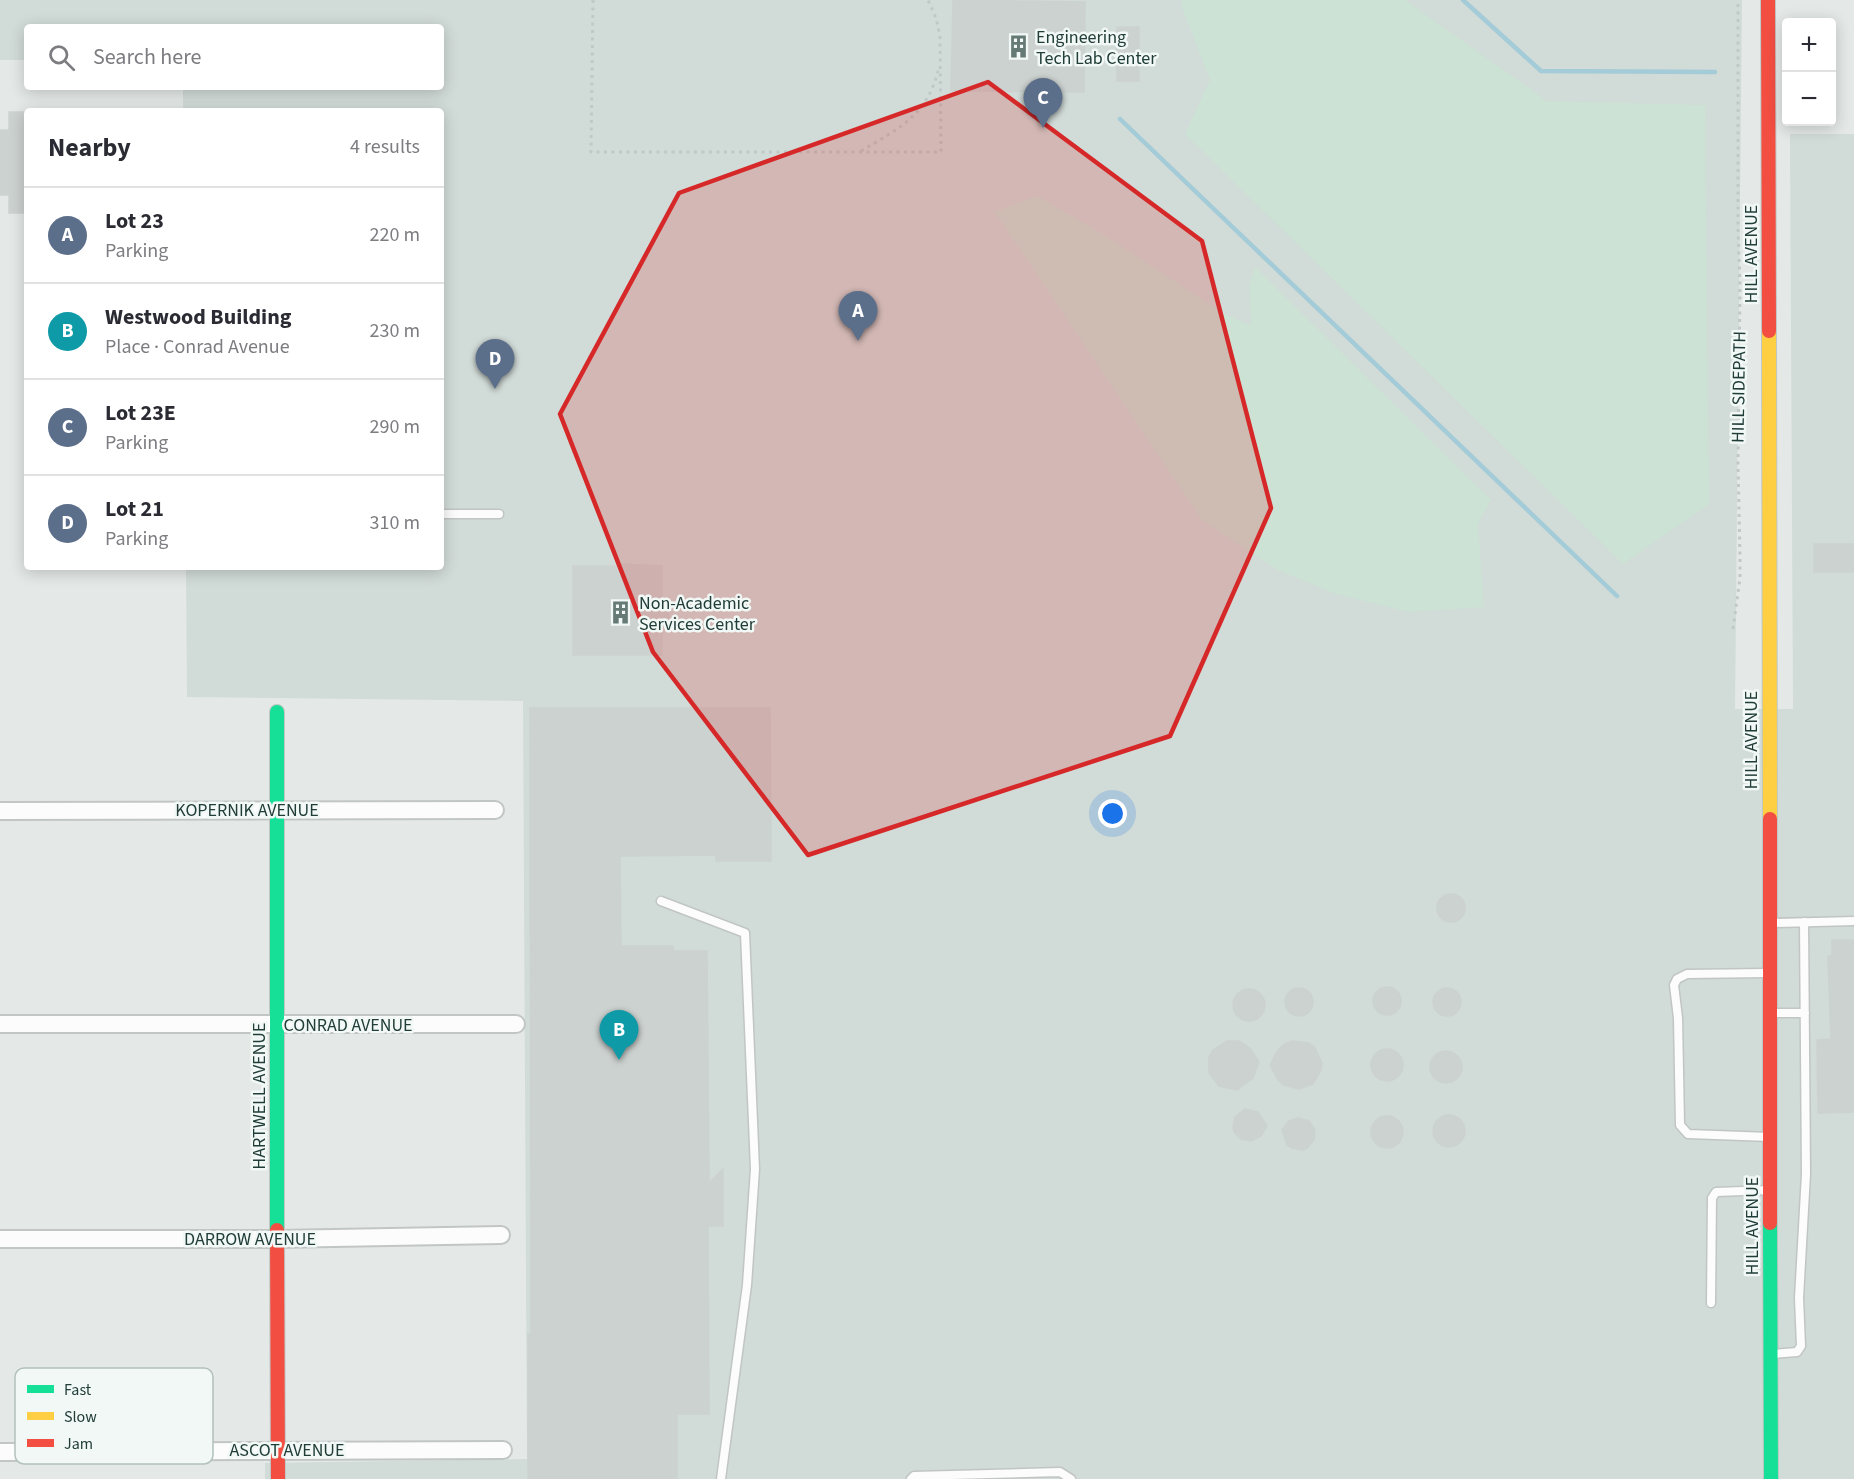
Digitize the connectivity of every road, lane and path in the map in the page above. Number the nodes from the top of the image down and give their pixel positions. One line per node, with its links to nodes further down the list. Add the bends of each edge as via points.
1 (593, 0): 6 (path, via 591,152)
2 (928, 0): 5 (path, via 939,27)
3 (1738, 0): 9 (path, HILL SIDEPATH, via 1740,568)
4 (1768, 0): 17 (main road, HILL AVENUE)
5 (941, 57): 6 (path, via 932,89 916,114 899,129); 6 (path, via 941,152)
6 (859, 152)
7 (444, 514): 8 (lane)
8 (499, 514)
9 (1734, 629)
10 (277, 712): 11 (main road, HARTWELL AVENUE)
11 (276, 810): 12 (street, KOPERNIK AVENUE); 13 (street, KOPERNIK AVENUE); 23 (main road, HARTWELL AVENUE)
12 (495, 810)
13 (0, 811)
14 (661, 901): 37 (lane, via 745,933 755,1169 747,1285)
15 (1854, 921): 16 (lane)
16 (1804, 922): 17 (lane); 20 (lane)
17 (1770, 923): 18 (main road, HILL AVENUE)
18 (1770, 973): 19 (main road, HILL AVENUE); 24 (lane, via 1687,974 1674,985 1680,1125 1688,1134)
19 (1770, 1013): 20 (lane); 24 (main road, HILL AVENUE)
20 (1805, 1013): 30 (lane, via 1801,1346 1797,1352)
21 (0, 1024): 23 (street, CONRAD AVENUE)
22 (516, 1024): 23 (street, CONRAD AVENUE)
23 (276, 1025): 28 (main road, HARTWELL AVENUE)
24 (1770, 1137): 25 (main road, HILL AVENUE)
25 (1770, 1190): 29 (lane, via 1716,1192 1712,1198); 30 (main road, HILL AVENUE)
26 (501, 1235): 28 (street, DARROW AVENUE)
27 (0, 1239): 28 (street, DARROW AVENUE)
28 (278, 1239): 32 (main road, HARTWELL AVENUE)
29 (1712, 1303)
30 (1771, 1354): 40 (main road, HILL AVENUE)
31 (213, 1450): 32 (street, ASCOT AVENUE)
32 (278, 1450): 33 (street, ASCOT AVENUE); 36 (main road, HARTWELL AVENUE)
33 (503, 1450)
34 (0, 1452): 35 (street, ASCOT AVENUE)
35 (15, 1452)
36 (278, 1479)
37 (721, 1479)
38 (911, 1479): 39 (lane, via 1060,1472)
39 (1071, 1479)
40 (1771, 1479)

